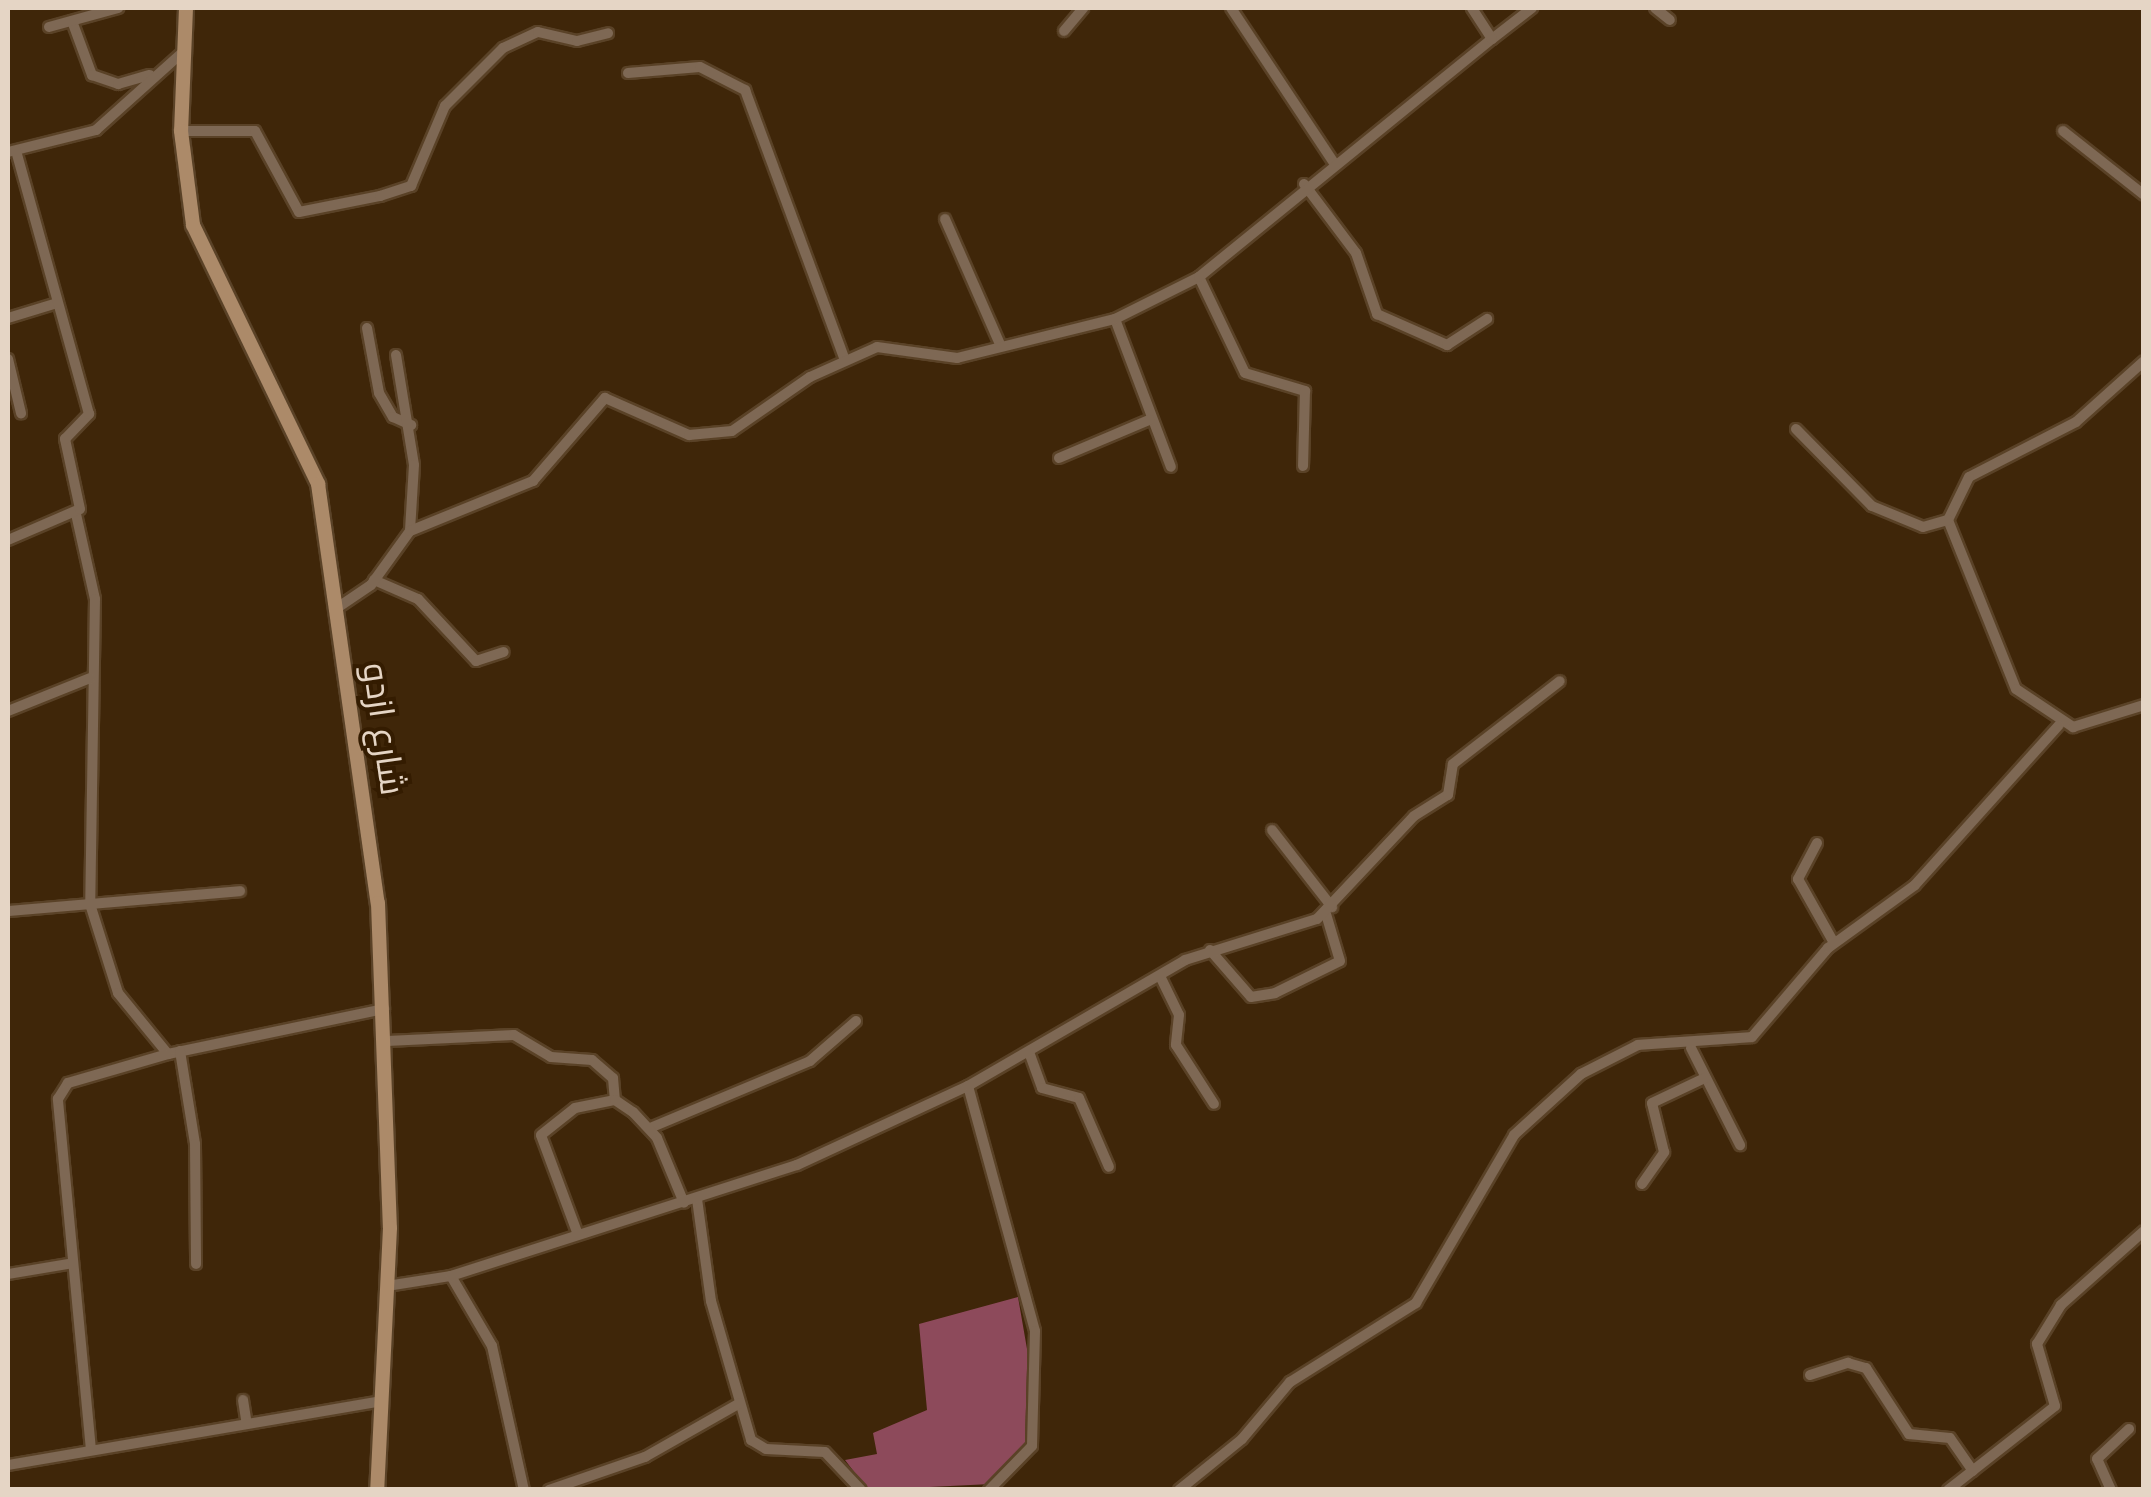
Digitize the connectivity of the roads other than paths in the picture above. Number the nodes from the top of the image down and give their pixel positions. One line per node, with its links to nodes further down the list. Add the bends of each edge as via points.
1 (118, 8): 9 (street)
2 (186, 8): 14 (street, شارع ازدو)
3 (1082, 8): 11 (street)
4 (1231, 8): 19 (street)
5 (1472, 8): 13 (street)
6 (1532, 8): 13 (street)
7 (1655, 8): 8 (street)
8 (1670, 20)
9 (72, 21): 10 (street); 14 (street, via 84,67 101,80 140,80)
10 (49, 27)
11 (1064, 30)
12 (608, 34): 16 (street, via 577,41 538,32 503,48 445,106 411,186 380,196 298,212 255,132)
13 (1492, 39): 19 (street)
14 (181, 55): 16 (street, شارع ازدو); 18 (street, via 87,135)
15 (628, 73): 32 (street, via 700,67 746,90)
16 (182, 130): 46 (street, شارع ازدو, via 193,225 318,484)
17 (2063, 131): 21 (street)
18 (12, 151): 24 (street)
19 (1334, 162): 20 (street)
20 (1304, 184): 23 (street); 27 (street, via 1356,253 1377,314 1447,345)
21 (2144, 195)
22 (945, 219): 29 (street)
23 (1199, 277): 26 (street); 40 (street, via 1245,374 1305,391)
24 (54, 304): 25 (street); 41 (street, via 89,414 64,438 82,492)
25 (8, 318)
26 (1114, 319): 29 (street); 35 (street)
27 (1487, 319)
28 (367, 328): 36 (street, via 379,393 393,418)
29 (1000, 344): 32 (street, via 957,358 888,346)
30 (396, 356): 36 (street)
31 (8, 359): 34 (street)
32 (845, 360): 43 (street, via 732,431 709,436 605,398 532,481)
33 (2144, 361): 42 (street, via 2076,422 1969,477)
34 (21, 413)
35 (1149, 420): 38 (street); 39 (street)
36 (411, 425): 43 (street)
37 (1796, 429): 42 (street, via 1872,506 1923,526)
38 (1060, 458)
39 (1171, 466)
40 (1303, 466)
41 (76, 514): 44 (street); 48 (street, via 95,599)
42 (1948, 520): 52 (street, via 2005,670)
43 (410, 531): 45 (street)
44 (8, 540)
45 (374, 580): 46 (street); 47 (street, via 418,599 476,661)
46 (337, 608): 62 (street, شارع ازدو)
47 (504, 652)
48 (90, 678): 51 (street); 56 (street)
49 (1560, 681): 57 (street, via 1453,764 1448,795 1414,816)
50 (2144, 705): 52 (street)
51 (8, 712)
52 (2059, 725): 59 (street, via 1915,885)
53 (1272, 830): 57 (street)
54 (1818, 843): 59 (street, via 1798,878)
55 (240, 890): 56 (street)
56 (90, 904): 58 (street); 68 (street, via 118,993)
57 (1329, 910): 60 (street); 60 (street, via 1340,961 1260,998)
58 (8, 911)
59 (1834, 943): 65 (street, via 1752,1037)
60 (1210, 950): 61 (street)
61 (1160, 976): 67 (street); 72 (street, via 1179,1015 1176,1045)
62 (385, 1009): 64 (street, شارع ازدو); 66 (street)
63 (856, 1021): 73 (street, via 810,1061)
64 (387, 1042): 71 (street, via 514,1035 550,1058 592,1060 613,1078); 85 (street, شارع ازدو)
65 (1691, 1048): 69 (street); 100 (street, via 1638,1045 1581,1074 1514,1135 1416,1302 1290,1382 1242,1439)
66 (180, 1051): 68 (street); 82 (street, via 195,1144)
67 (1029, 1052): 70 (street); 75 (street, via 1042,1088 1079,1098)
68 (168, 1054): 81 (street, via 61,1090)
69 (1705, 1078): 74 (street); 76 (street, via 1654,1100 1664,1152)
70 (968, 1086): 77 (street, via 798,1165); 99 (street, via 1034,1331 1035,1436 1022,1462)
71 (615, 1100): 73 (street); 79 (street, via 556,1115 541,1135)
72 (1214, 1104)
73 (650, 1128): 78 (street)
74 (1740, 1145)
75 (1110, 1167)
76 (1642, 1184)
77 (697, 1199): 78 (street); 89 (street, via 710,1301)
78 (684, 1203): 79 (street)
79 (577, 1232): 84 (street)
80 (2144, 1232): 94 (street, via 2061,1305 2037,1344 2055,1406)
81 (68, 1264): 83 (street); 92 (street)
82 (196, 1264)
83 (8, 1274)
84 (451, 1276): 85 (street); 96 (street, via 492,1346)
85 (387, 1286): 88 (street, شارع ازدو)
86 (1810, 1375): 94 (street, via 1848,1363 1866,1368 1908,1434 1950,1438)
87 (244, 1400): 90 (street)
88 (382, 1401): 90 (street); 95 (street, شارع ازدو)
89 (740, 1403): 97 (street, via 646,1457); 98 (street, via 758,1447 825,1452)
90 (246, 1424): 92 (street)
91 (2129, 1429): 102 (street, via 2097,1459)
92 (90, 1450): 93 (street)
93 (8, 1465)
94 (1973, 1471): 101 (street)
95 (377, 1490)
96 (524, 1490)
97 (548, 1490)
98 (861, 1490)
99 (989, 1490)
100 (1179, 1490)
101 (1948, 1490)
102 (2111, 1490)

